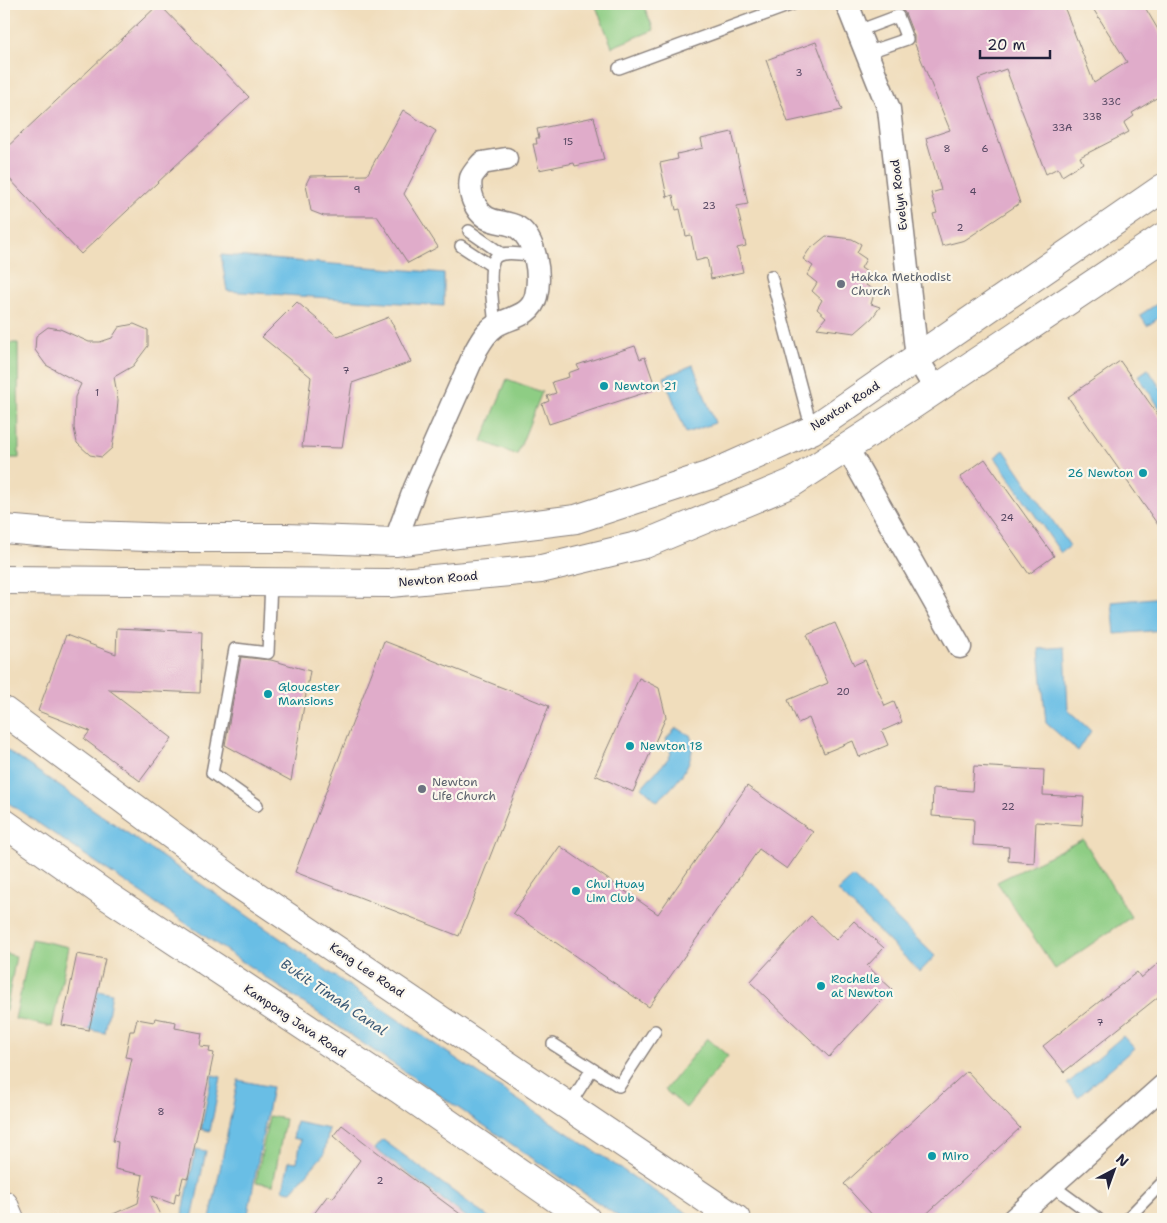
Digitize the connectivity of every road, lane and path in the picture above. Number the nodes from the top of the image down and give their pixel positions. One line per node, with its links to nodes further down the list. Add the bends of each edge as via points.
1 (793, 4): 5 (lane)
2 (847, 4): 3 (street, Evelyn Road)
3 (858, 31): 4 (street, Evelyn Road); 4 (lane, via 898,16 907,39)
4 (866, 53): 18 (street, Evelyn Road, via 889,109)
5 (619, 68)
6 (506, 159): 12 (street, via 482,163 471,177 471,192 478,210 488,218 516,226 528,237)
7 (1163, 188): 15 (main road, Newton Road)
8 (469, 231): 11 (lane)
9 (1163, 237): 16 (main road, Newton Road)
10 (461, 246): 13 (lane)
11 (502, 254): 12 (lane); 13 (lane)
12 (535, 256): 17 (street, via 536,298 526,313)
13 (490, 265): 17 (lane)
14 (771, 276): 20 (lane)
15 (1014, 292): 16 (main road, via 1007,305 1014,323); 18 (main road, Newton Road)
16 (1034, 325): 19 (main road, Newton Road)
17 (495, 326): 23 (street, via 476,350 415,488)
18 (917, 358): 19 (street, Evelyn Road); 20 (main road, Newton Road)
19 (936, 390): 21 (main road, Newton Road)
20 (812, 430): 23 (main road, Newton Road, via 713,474 576,519)
21 (847, 448): 25 (main road, Newton Road, via 792,483 651,542 541,569 390,583); 26 (street)
22 (4, 529): 23 (main road, Newton Road, via 176,538)
23 (395, 542)
24 (4, 580): 25 (main road, Newton Road)
25 (271, 582): 28 (lane, via 268,653 235,649 212,773)
26 (960, 647)
27 (4, 712): 34 (main road, Keng Lee Road, via 231,879)
28 (257, 805)
29 (4, 823): 39 (main road, Kampong Java Road, via 106,896 399,1089)
30 (654, 1031): 32 (lane, via 619,1086)
31 (552, 1044): 32 (lane)
32 (592, 1069): 34 (lane)
33 (1163, 1086): 36 (street)
34 (568, 1107): 40 (main road, Keng Lee Road)
35 (1163, 1182): 43 (lane)
36 (1053, 1186): 41 (street); 42 (lane)
37 (4, 1205): 38 (main road)
38 (10, 1219)
39 (586, 1219)
40 (736, 1219)
41 (1014, 1219)
42 (1098, 1219)
43 (1127, 1219)

